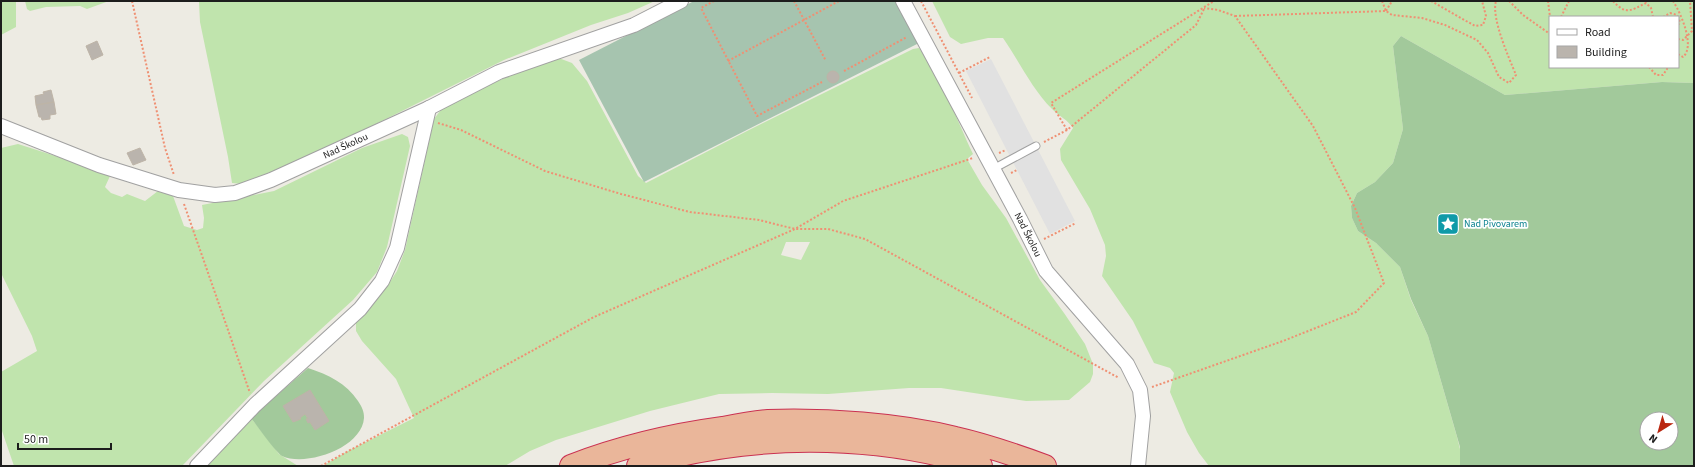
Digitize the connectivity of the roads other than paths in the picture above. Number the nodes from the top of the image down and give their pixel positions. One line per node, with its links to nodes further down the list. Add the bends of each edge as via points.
1 (681, 1): 3 (street, Nad Školou, via 634,25 499,72)
2 (903, 1): 6 (street, Nad Školou)
3 (428, 113): 4 (street, Nad Školou, via 271,180 235,193 215,195 179,190 99,165); 8 (street, via 397,248 382,281 360,309 255,405)
4 (1, 126)
5 (1036, 146): 6 (lane)
6 (999, 166): 7 (street, Nad Školou, via 1046,271 1127,364 1140,390 1143,416)
7 (1139, 464)
8 (197, 466)
9 (571, 466): 12 (highway, via 641,443 698,431 775,421 897,428 954,437)
10 (638, 466): 11 (highway, via 711,449 793,440 893,447 959,459)
11 (981, 466)
12 (1045, 466)

